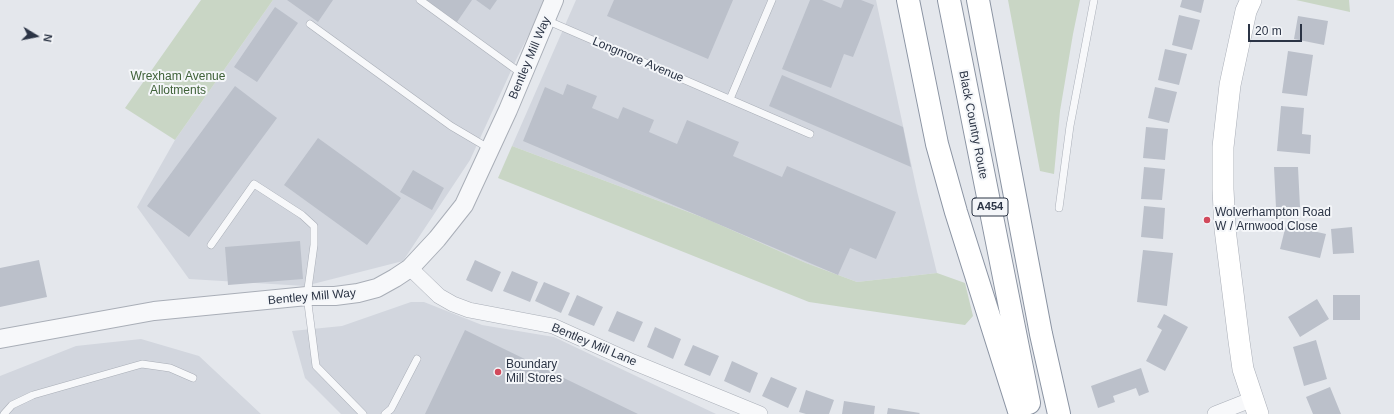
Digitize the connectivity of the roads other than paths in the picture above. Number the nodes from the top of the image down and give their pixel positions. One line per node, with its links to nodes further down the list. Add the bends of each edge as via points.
1 (420, 0): 11 (lane)
2 (554, 0): 9 (street, Bentley Mill Way)
3 (772, 0): 12 (lane)
4 (908, 0): 27 (highway, via 937,144)
5 (949, 0): 28 (highway, Black Country Route / A454)
6 (978, 0): 29 (highway, A454, via 1041,334)
7 (1094, 0): 15 (lane, via 1070,126)
8 (1248, 4): 22 (main road, via 1230,85 1223,147 1223,189 1225,229 1243,369)
9 (546, 20): 11 (street, Bentley Mill Way); 12 (lane, Longmore Avenue)
10 (310, 24): 14 (lane, via 451,126)
11 (523, 74): 14 (street, Bentley Mill Way)
12 (730, 99): 13 (lane, Longmore Avenue)
13 (810, 134)
14 (490, 149): 17 (street, Bentley Mill Way, via 464,205)
15 (1060, 208)
16 (211, 245): 18 (lane, via 254,184 302,215 314,226)
17 (410, 268): 18 (street, Bentley Mill Way, via 377,288 335,296); 26 (street, Bentley Mill Lane, via 439,296 453,304 469,310 553,326)
18 (307, 296): 19 (street, Bentley Mill Way, via 154,312); 24 (lane, via 316,366)
19 (0, 339)
20 (417, 359): 25 (lane, via 391,409)
21 (193, 378): 23 (lane, via 170,368 142,364 33,395 12,406)
22 (1255, 406): 30 (street)
23 (4, 414)
24 (363, 414)
25 (385, 414)
26 (760, 414)
27 (1020, 414)
28 (1032, 414)
29 (1059, 414)
30 (1215, 414)

